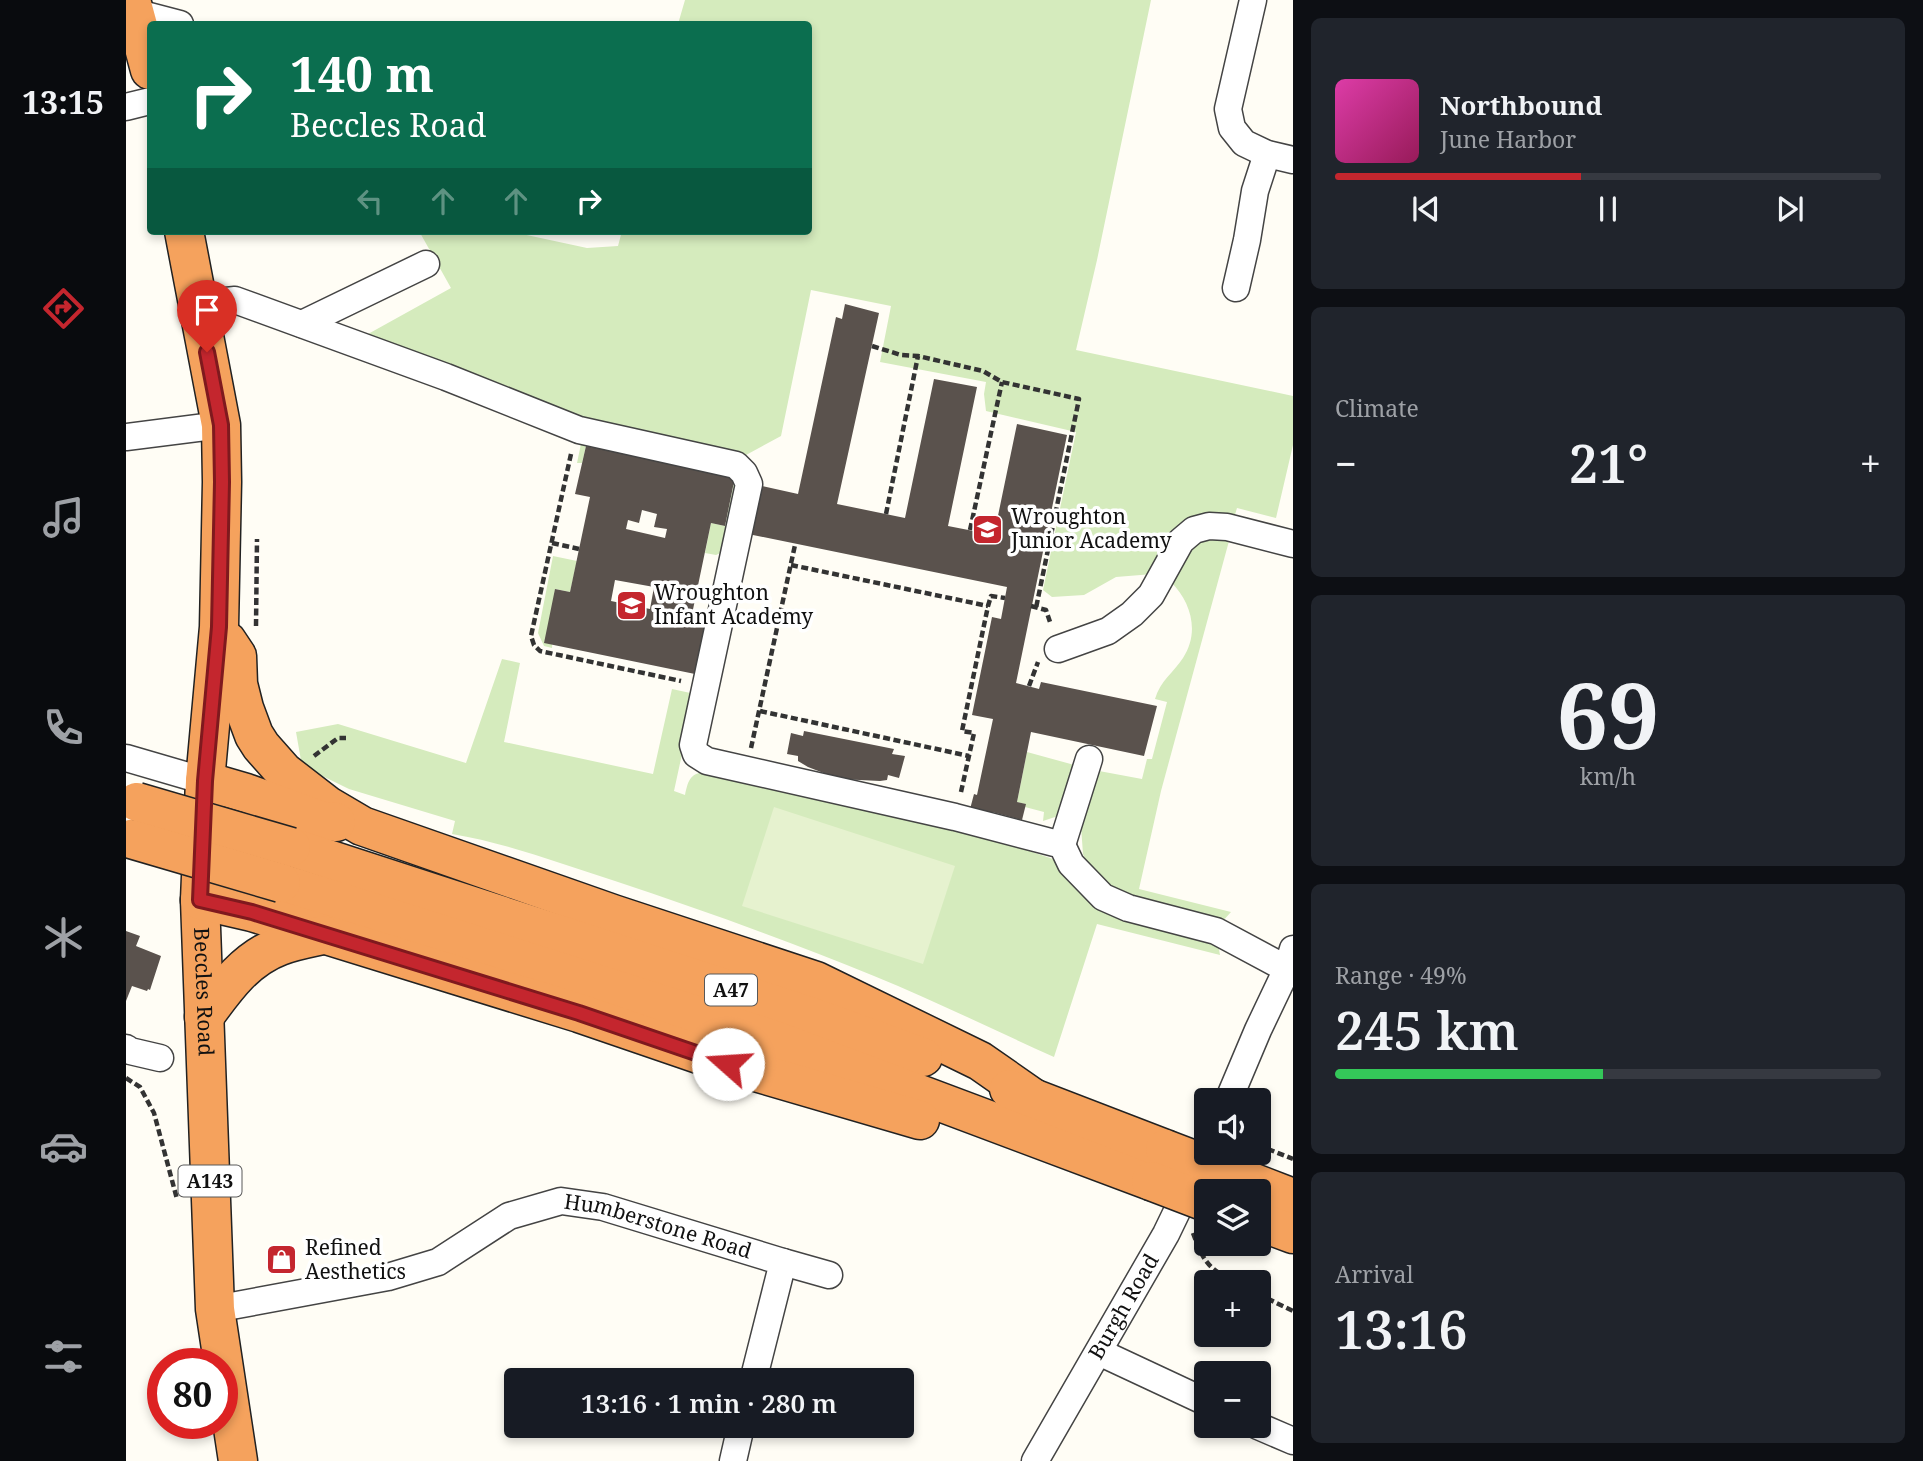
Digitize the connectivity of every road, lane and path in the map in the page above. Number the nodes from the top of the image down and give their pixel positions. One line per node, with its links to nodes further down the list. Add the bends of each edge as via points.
1 (1253, 0): 7 (street, via 1228,109 1232,128 1244,143)
2 (132, 6): 3 (street); 4 (highway)
3 (172, 21)
4 (147, 59)
5 (147, 102): 6 (street)
6 (126, 107)
7 (1267, 154): 8 (street); 11 (street)
8 (1293, 160)
9 (185, 235): 12 (highway, Beccles Road / A143)
10 (426, 264): 13 (street)
11 (1236, 288)
12 (198, 304): 13 (street, via 235,300); 17 (highway, Beccles Road / A143)
13 (302, 324): 18 (street)
14 (872, 346): 15 (path)
15 (918, 356): 16 (path, via 983,371); 20 (path)
16 (1002, 382): 21 (path); 30 (path, via 1079,399)
17 (221, 425): 19 (street); 31 (highway, Beccles Road / A143)
18 (576, 429): 23 (path); 34 (street, via 736,465 744,473 749,484)
19 (126, 437)
20 (886, 514)
21 (970, 530)
22 (257, 539): 32 (path)
23 (552, 543): 26 (path); 34 (path, via 531,636 540,651)
24 (1293, 544): 33 (street, via 1227,527 1194,530 1181,541 1151,595 1132,614 1108,631)
25 (795, 545): 27 (path)
26 (579, 549)
27 (791, 565): 29 (path); 35 (path)
28 (1004, 598): 29 (path, via 991,596)
29 (988, 606): 37 (path, via 962,731 974,733)
30 (1036, 608)
31 (219, 627): 42 (highway, Beccles Road / A143); 45 (highway, A47, via 237,656 244,708 261,746 284,772)
32 (256, 636)
33 (1058, 649)
34 (706, 687): 41 (street, via 693,744 696,754 707,761)
35 (760, 711): 37 (path); 41 (path)
36 (346, 738): 40 (path, via 338,738)
37 (969, 756): 44 (path)
38 (126, 758): 42 (street)
39 (1089, 759): 47 (street)
40 (308, 760)
41 (747, 769): 44 (street)
42 (205, 781): 45 (highway, A47, via 323,821); 48 (highway, Beccles Road / A143)
43 (132, 800): 56 (highway, A47, bridge, via 291,846 810,1016)
44 (955, 817): 47 (street)
45 (362, 826): 56 (highway, A47, via 816,981 980,1061)
46 (129, 839): 57 (highway, A47, bridge, via 775,1040)
47 (1062, 845): 50 (street, via 1071,864 1103,898 1216,931)
48 (200, 900): 49 (highway, A47); 51 (highway, Beccles Road / A143)
49 (323, 935): 51 (highway, via 279,946 252,961 231,979); 57 (highway, A47, via 728,1064 964,1133)
50 (1290, 959): 55 (street)
51 (204, 1017): 73 (highway, Beccles Road / A143)
52 (127, 1052): 53 (street)
53 (160, 1058)
54 (126, 1078): 65 (path, via 140,1087 154,1113)
55 (1233, 1088)
56 (1033, 1098): 61 (highway, A47)
57 (1032, 1138): 61 (highway, A47)
58 (1293, 1159): 59 (path)
59 (1271, 1161)
60 (1194, 1164): 61 (highway, A47, bridge)
61 (1158, 1165): 66 (highway, A47, bridge)
62 (1202, 1165): 66 (street, Burgh Road)
63 (1254, 1165): 64 (highway, A47)
64 (1293, 1198)
65 (178, 1202)
66 (1190, 1210): 70 (path, via 1201,1254); 75 (street, Burgh Road)
67 (1271, 1226): 68 (highway)
68 (1293, 1234)
69 (783, 1262): 71 (street, Humberstone Road); 73 (street, Humberstone Road, via 604,1207 561,1201 509,1216 438,1262 388,1277); 76 (street)
70 (1213, 1270)
71 (829, 1275)
72 (1271, 1300): 74 (path)
73 (215, 1309): 81 (highway, Beccles Road / A143)
74 (1293, 1311)
75 (1099, 1352): 77 (street); 83 (street, Burgh Road)
76 (756, 1368)
77 (1194, 1396)
78 (1271, 1432): 80 (street)
79 (738, 1438): 82 (street)
80 (1293, 1441)
81 (235, 1460)
82 (733, 1461)
83 (1035, 1461)

